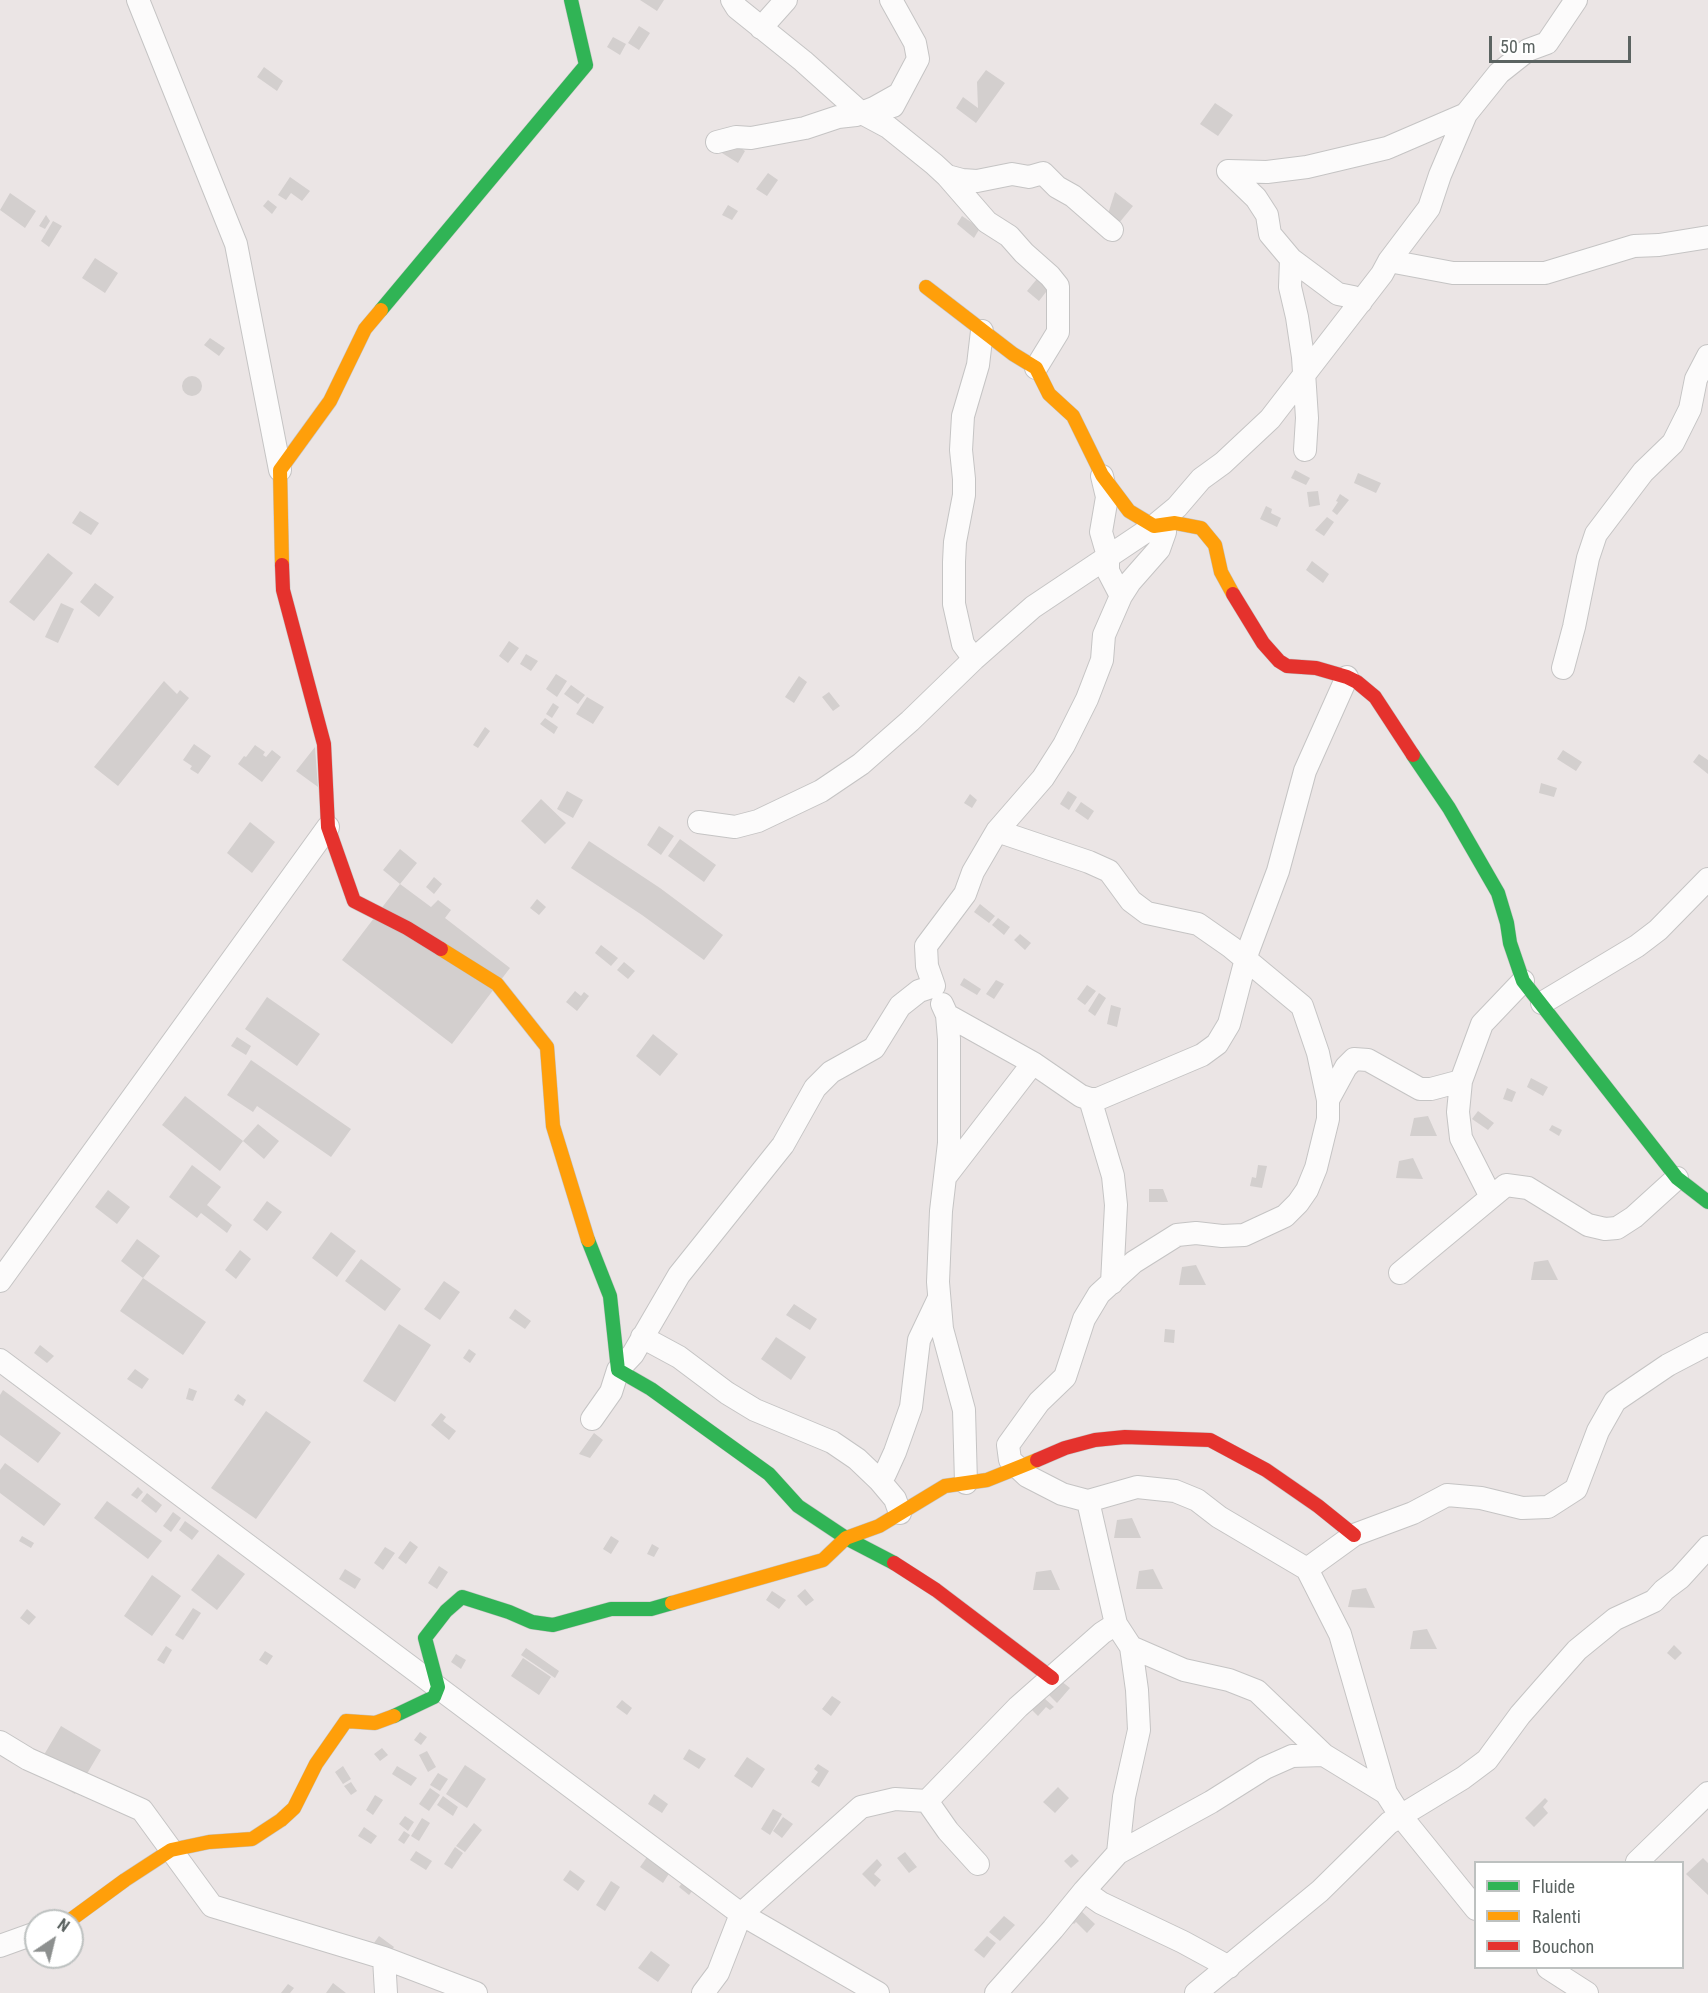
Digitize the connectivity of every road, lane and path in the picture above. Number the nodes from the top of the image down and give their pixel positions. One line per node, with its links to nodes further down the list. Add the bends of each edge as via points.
1 (138, 0): 25 (street, via 236,244)
2 (571, 0): 25 (street, via 586,65 366,330 330,401)
3 (732, 0): 7 (street)
4 (786, 0): 7 (street)
5 (891, 0): 8 (street, via 915,43 918,59)
6 (1576, 0): 10 (street, via 1547,43 1528,50 1499,73)
7 (761, 28): 9 (street)
8 (899, 94): 9 (street); 11 (street, via 887,120)
9 (860, 112): 11 (street); 12 (street, via 786,133)
10 (1466, 114): 16 (street, via 1387,148 1307,167 1228,171 1256,198 1267,215 1270,234); 17 (street, via 1429,208)
11 (888, 127): 13 (street)
12 (717, 142)
13 (947, 176): 14 (street, via 977,181 1043,173); 22 (street, via 987,222 1009,236 1058,286 1058,332)
14 (1112, 230)
15 (1708, 237): 17 (street, via 1659,246 1634,246 1545,273 1453,273)
16 (1291, 259): 19 (street, via 1338,294); 23 (street, via 1290,287)
17 (1389, 261): 19 (street)
18 (926, 287): 20 (street)
19 (1361, 302): 23 (street)
20 (981, 331): 22 (street); 30 (street, via 981,356 963,416 964,495 954,562 954,604 963,644)
21 (1708, 356): 31 (street, via 1696,379 1690,409 1673,443 1643,472 1596,534)
22 (1036, 368): 26 (street, via 1049,394 1072,416)
23 (1304, 376): 24 (street); 27 (street, via 1250,439)
24 (1305, 450)
25 (280, 470): 34 (street, via 283,590 324,744)
26 (1101, 475): 27 (street, via 1129,511); 28 (street, via 1107,497 1101,532)
27 (1154, 526): 28 (street); 29 (street, via 1165,532 1159,549); 32 (street, via 1175,523 1201,528 1215,545 1221,572 1236,599 1279,661 1287,666 1316,668)
28 (1108, 556): 29 (street, via 1108,571); 30 (street, via 1033,607)
29 (1120, 596): 35 (street, via 1104,635 1102,660 1064,746 1043,778)
30 (974, 659): 33 (street, via 861,764 821,791 758,821 735,827)
31 (1563, 668)
32 (1347, 677): 37 (street, via 1305,771 1278,871); 38 (street, via 1375,697 1449,808 1498,893)
33 (699, 822)
34 (328, 827): 51 (street); 57 (street, via 354,901 407,928 497,984 547,1047 553,1126 584,1229 610,1296)
35 (997, 831): 37 (street, via 1109,872 1131,901 1147,913 1198,924); 39 (street, via 965,894 926,946)
36 (1708, 879): 40 (street, via 1637,946)
37 (1247, 961): 44 (street, via 1229,1024 1217,1044 1202,1055); 45 (street, via 1302,1006)
38 (1523, 981): 40 (street); 43 (street, via 1482,1024)
39 (934, 986): 41 (street); 54 (street, via 919,991 896,1011 874,1048 831,1072 815,1088 783,1145 679,1275)
40 (1542, 1003): 47 (street)
41 (947, 1015): 42 (street); 46 (street, via 950,1143)
42 (1033, 1063): 44 (street); 46 (street)
43 (1461, 1081): 45 (street, via 1420,1089 1368,1059 1354,1059); 48 (street, via 1461,1138)
44 (1090, 1099): 52 (street, via 1113,1176 1116,1205)
45 (1328, 1100): 52 (street, via 1328,1119 1316,1168 1307,1190 1285,1216 1244,1235 1177,1235 1134,1262)
46 (946, 1178): 53 (street, via 941,1211)
47 (1677, 1178): 48 (street, via 1617,1228 1588,1225 1528,1188 1506,1185); 49 (street)
48 (1491, 1197): 50 (street)
49 (1708, 1202)
50 (1400, 1273)
51 (0, 1281)
52 (1112, 1283): 59 (street, via 1099,1294 1084,1319 1065,1377 1039,1402 1008,1445 1010,1460)
53 (939, 1298): 60 (street, via 919,1340 911,1407 895,1452); 61 (street, via 942,1329 964,1410)
54 (642, 1337): 57 (street); 60 (street, via 679,1357 755,1410 832,1442)
55 (1708, 1344): 64 (street, via 1668,1365 1616,1401 1598,1431 1576,1489 1548,1507 1522,1508 1447,1495 1413,1513)
56 (0, 1360): 71 (street)
57 (618, 1370): 58 (street, via 611,1392); 65 (street, via 651,1389 769,1474 798,1506)
58 (592, 1419)
59 (1019, 1468): 61 (street); 62 (street, via 1062,1494); 64 (street, via 1095,1440 1146,1436 1210,1440 1266,1470)
60 (879, 1480): 63 (street, via 895,1499)
61 (966, 1483): 63 (street, via 945,1486)
62 (1088, 1501): 67 (street, via 1137,1487 1175,1491 1197,1500); 68 (street)
63 (900, 1513): 65 (street, via 879,1527)
64 (1354, 1535): 67 (street)
65 (846, 1538): 70 (street, via 936,1590); 71 (street, via 823,1560 793,1570 651,1609 612,1609 553,1625 532,1622 462,1597 425,1638)
66 (1708, 1547): 77 (street, via 1654,1601 1615,1619 1577,1650 1487,1760)
67 (1307, 1569): 74 (street, via 1340,1634)
68 (1116, 1624): 69 (street); 70 (street)
69 (1131, 1647): 73 (street, via 1184,1670 1257,1691); 79 (street, via 1139,1730 1124,1797)
70 (1052, 1678): 76 (street, via 1018,1707)
71 (438, 1687): 78 (street, via 434,1697 401,1714 375,1723 346,1721 316,1764 294,1808 252,1839); 85 (street)
72 (0, 1742): 78 (street, via 28,1759 142,1810)
73 (1324, 1755): 74 (street); 79 (street, via 1292,1756 1265,1768)
74 (1386, 1793): 77 (street)
75 (1708, 1793): 80 (street)
76 (927, 1801): 81 (street); 85 (street, via 895,1799 861,1807)
77 (1401, 1815): 83 (street); 89 (street, via 1320,1891)
78 (171, 1850): 84 (street); 88 (street, via 212,1906)
79 (1118, 1853): 82 (street)
80 (1639, 1861)
81 (978, 1864)
82 (1084, 1891): 89 (street); 95 (street)
83 (1474, 1906)
84 (84, 1910)
85 (741, 1914): 93 (street, via 718,1973); 94 (street)
86 (24, 1937): 87 (street)
87 (0, 1946)
88 (384, 1958): 91 (street); 92 (street)
89 (1229, 1967): 96 (street)
90 (1550, 1969): 97 (street)
91 (386, 1993)
92 (476, 1993)
93 (703, 1993)
94 (878, 1993)
95 (996, 1993)
96 (1196, 1993)
97 (1587, 1993)

